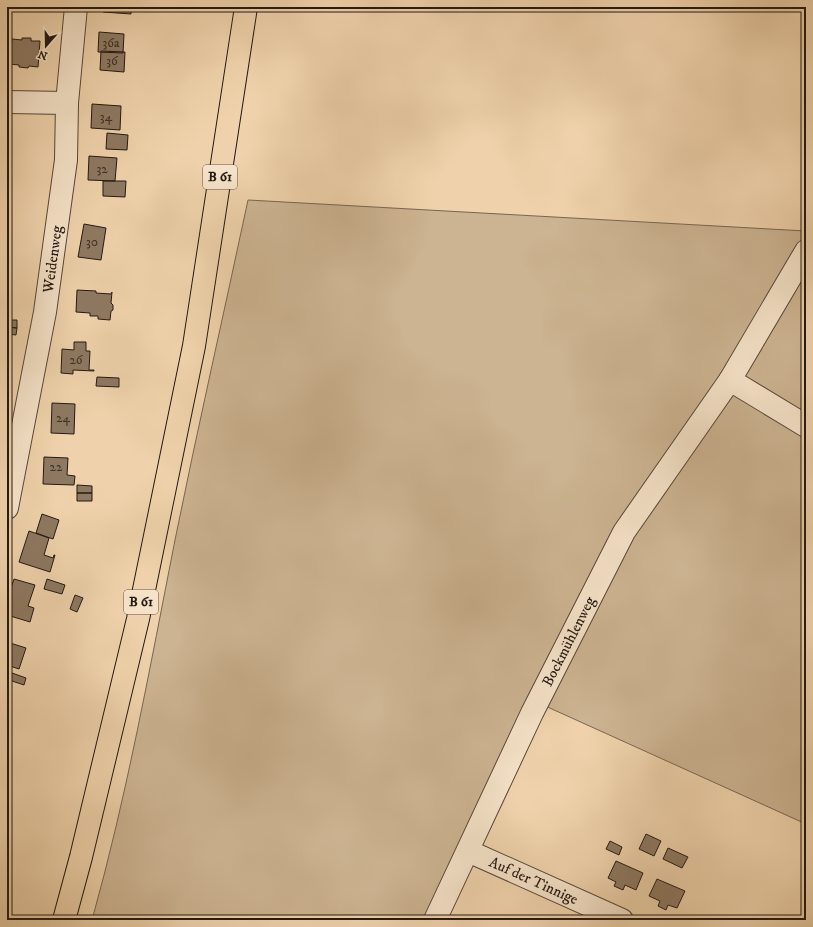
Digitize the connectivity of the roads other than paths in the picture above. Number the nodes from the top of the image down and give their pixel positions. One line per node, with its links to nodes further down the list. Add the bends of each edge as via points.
1 (76, 7): 4 (street, Weidenweg)
2 (246, 7): 10 (main road, B 61, via 194,346 138,620)
3 (7, 102): 4 (street)
4 (68, 103): 8 (street, Weidenweg, via 66,160 45,312)
5 (806, 251): 6 (street, Bockmühlenweg)
6 (730, 380): 7 (street); 9 (street, Bockmühlenweg, via 624,532 532,713)
7 (806, 426)
8 (7, 508)
9 (468, 851): 11 (street, Bockmühlenweg); 12 (street, Auf der Tinnige)
10 (64, 920)
11 (435, 920)
12 (622, 920)

